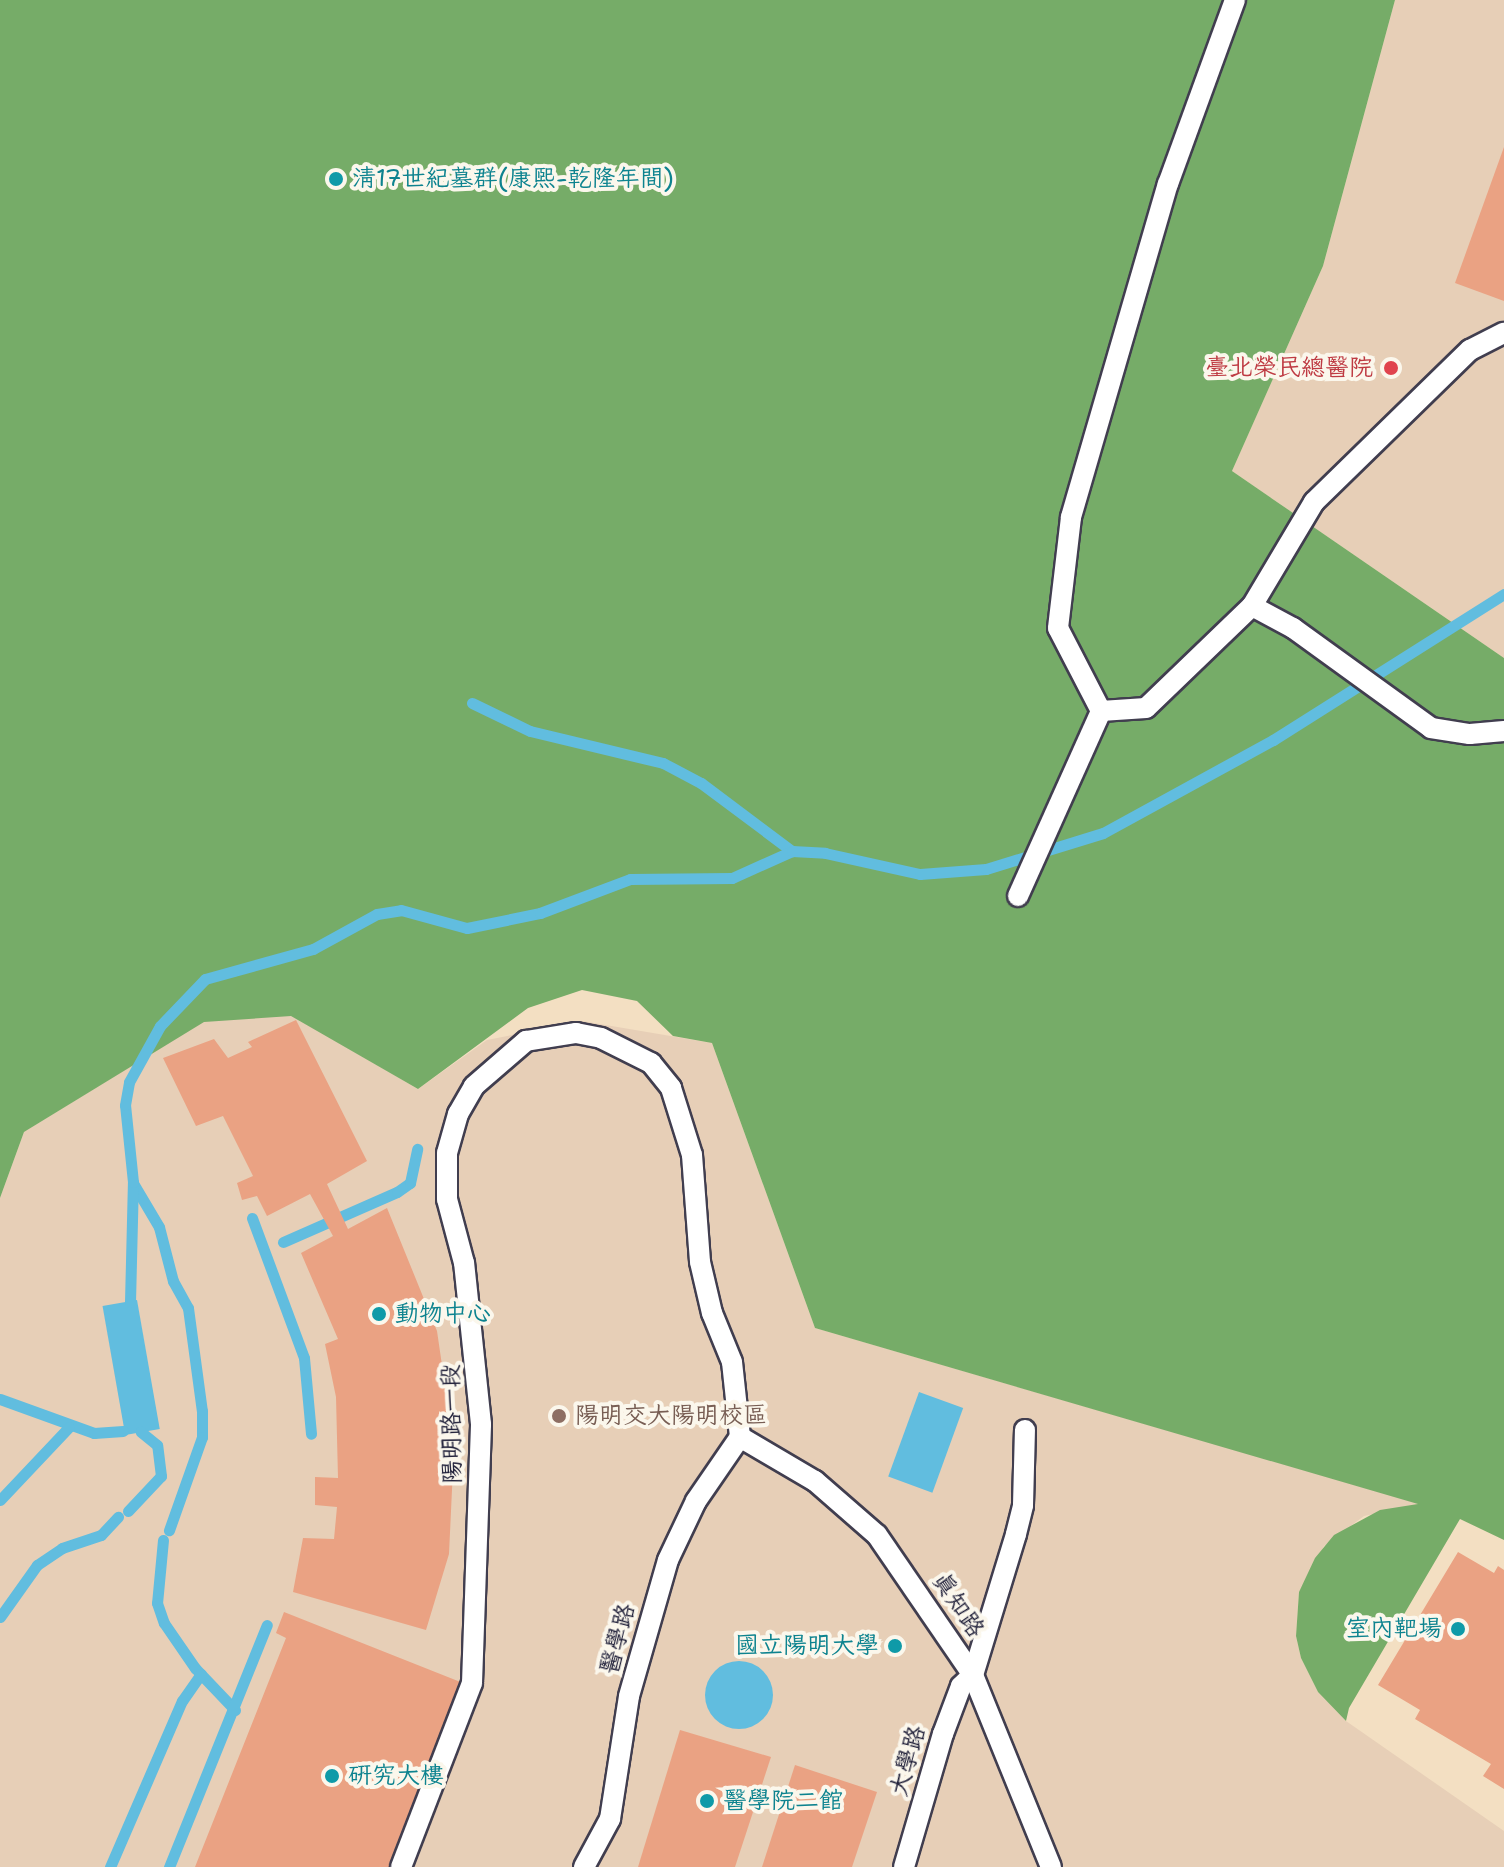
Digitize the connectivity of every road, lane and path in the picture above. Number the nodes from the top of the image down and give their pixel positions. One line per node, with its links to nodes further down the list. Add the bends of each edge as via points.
1 (1235, 0): 4 (lane, via 1168,184 1071,517 1058,628)
2 (1504, 333): 3 (lane, via 1470,350 1314,502)
3 (1252, 606): 4 (lane, via 1146,708); 5 (lane, via 1293,628 1431,728 1470,734)
4 (1101, 711): 6 (lane)
5 (1504, 731)
6 (1018, 896)
7 (1025, 1430): 9 (lane, 大學路, via 1023,1505)
8 (740, 1437): 9 (lane, 真知路, via 815,1481 877,1535); 10 (lane, 陽明路一段, via 732,1362 712,1313 700,1262 692,1155 671,1088 651,1063 601,1038 576,1033 526,1041 474,1086 458,1114 447,1153 447,1199 464,1263 481,1424 472,1683); 11 (lane, 醫學路, via 696,1501 668,1560 629,1696 610,1819)
9 (973, 1675): 12 (lane, 大學路, via 954,1701); 13 (lane, 真知路)
10 (401, 1867)
11 (584, 1867)
12 (904, 1867)
13 (1051, 1867)

